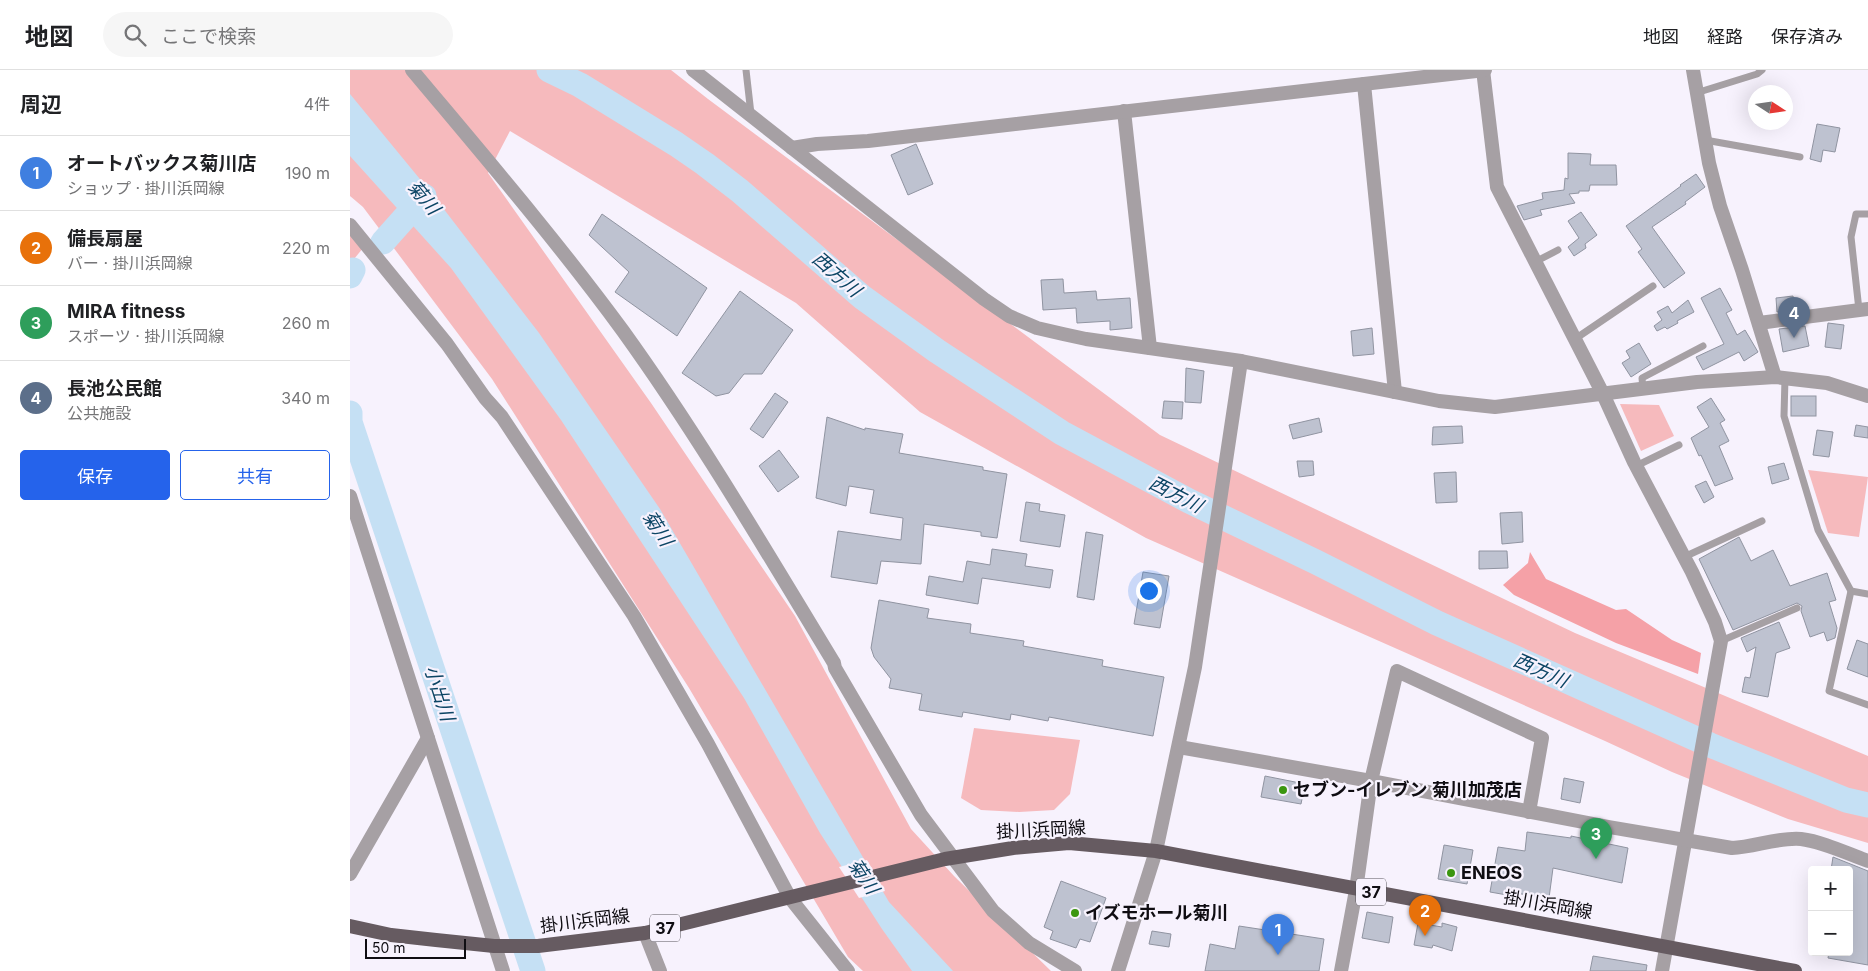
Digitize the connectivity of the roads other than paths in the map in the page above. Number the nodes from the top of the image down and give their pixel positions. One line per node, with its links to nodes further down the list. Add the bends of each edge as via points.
1 (412, 70): 46 (street, via 527,207 623,331 684,418 752,526)
2 (693, 70): 10 (street)
3 (746, 70): 10 (lane)
4 (1484, 70): 7 (street); 17 (street, via 1497,187)
5 (1693, 70): 8 (street)
6 (1762, 70): 8 (lane)
7 (1364, 84): 9 (street); 27 (street)
8 (1696, 93): 11 (street)
9 (1124, 111): 12 (street); 23 (street)
10 (751, 115): 12 (street)
11 (1704, 140): 13 (lane); 20 (street, via 1720,206)
12 (792, 148): 23 (street, via 984,300 1009,316 1037,328)
13 (1800, 157)
14 (1868, 214): 19 (lane, via 1856,214 1851,237)
15 (350, 225): 50 (street, via 502,417 634,616 708,744)
16 (1558, 250): 17 (lane)
17 (1535, 262): 21 (street)
18 (1653, 286): 21 (lane)
19 (1864, 309): 20 (street)
20 (1759, 323): 25 (street)
21 (1575, 339): 28 (street)
22 (1703, 346): 26 (lane, via 1642,378)
23 (1150, 348): 24 (street)
24 (1241, 361): 27 (street); 41 (street, via 1195,667)
25 (1780, 378): 26 (street, via 1697,382); 29 (street, via 1827,383); 35 (lane, via 1784,416 1818,530)
26 (1642, 389): 28 (street)
27 (1395, 392): 28 (street, via 1495,407)
28 (1603, 394): 31 (street)
29 (1868, 396)
30 (1679, 445): 31 (lane)
31 (1636, 466): 34 (street)
32 (350, 496): 40 (street)
33 (1762, 521): 34 (lane)
34 (1684, 556): 38 (street, via 1715,622)
35 (1851, 591): 36 (lane); 39 (lane, via 1830,691)
36 (1868, 594)
37 (1796, 608): 38 (lane)
38 (1720, 641): 44 (street)
39 (1868, 705)
40 (428, 738): 48 (street); 53 (street)
41 (1179, 747): 42 (street); 45 (street)
42 (1372, 780): 43 (street); 43 (street, via 1397,671 1542,738); 49 (street)
43 (1529, 812): 44 (street)
44 (1686, 840): 47 (street, via 1732,848 1777,840 1801,840 1824,844); 54 (street)
45 (1156, 852): 46 (main road, 掛川浜岡線 / 37, via 1069,843); 49 (main road, 掛川浜岡線 / 37); 55 (street)
46 (949, 859): 50 (main road, 掛川浜岡線 / 37); 59 (street, via 993,910 1029,943)
47 (1868, 861)
48 (350, 874)
49 (1356, 890): 54 (main road, 掛川浜岡線 / 37); 60 (street)
50 (790, 898): 52 (main road, 掛川浜岡線 / 37); 58 (street)
51 (350, 926): 53 (main road, 掛川浜岡線 / 37, via 391,935)
52 (645, 933): 53 (main road, 掛川浜岡線 / 37, via 538,946); 57 (street)
53 (499, 946): 56 (street)
54 (1666, 946): 61 (street); 62 (main road, 掛川浜岡線 / 37)
55 (1121, 970)
56 (503, 971)
57 (660, 971)
58 (848, 971)
59 (1075, 971)
60 (1341, 971)
61 (1662, 971)
62 (1795, 971)

